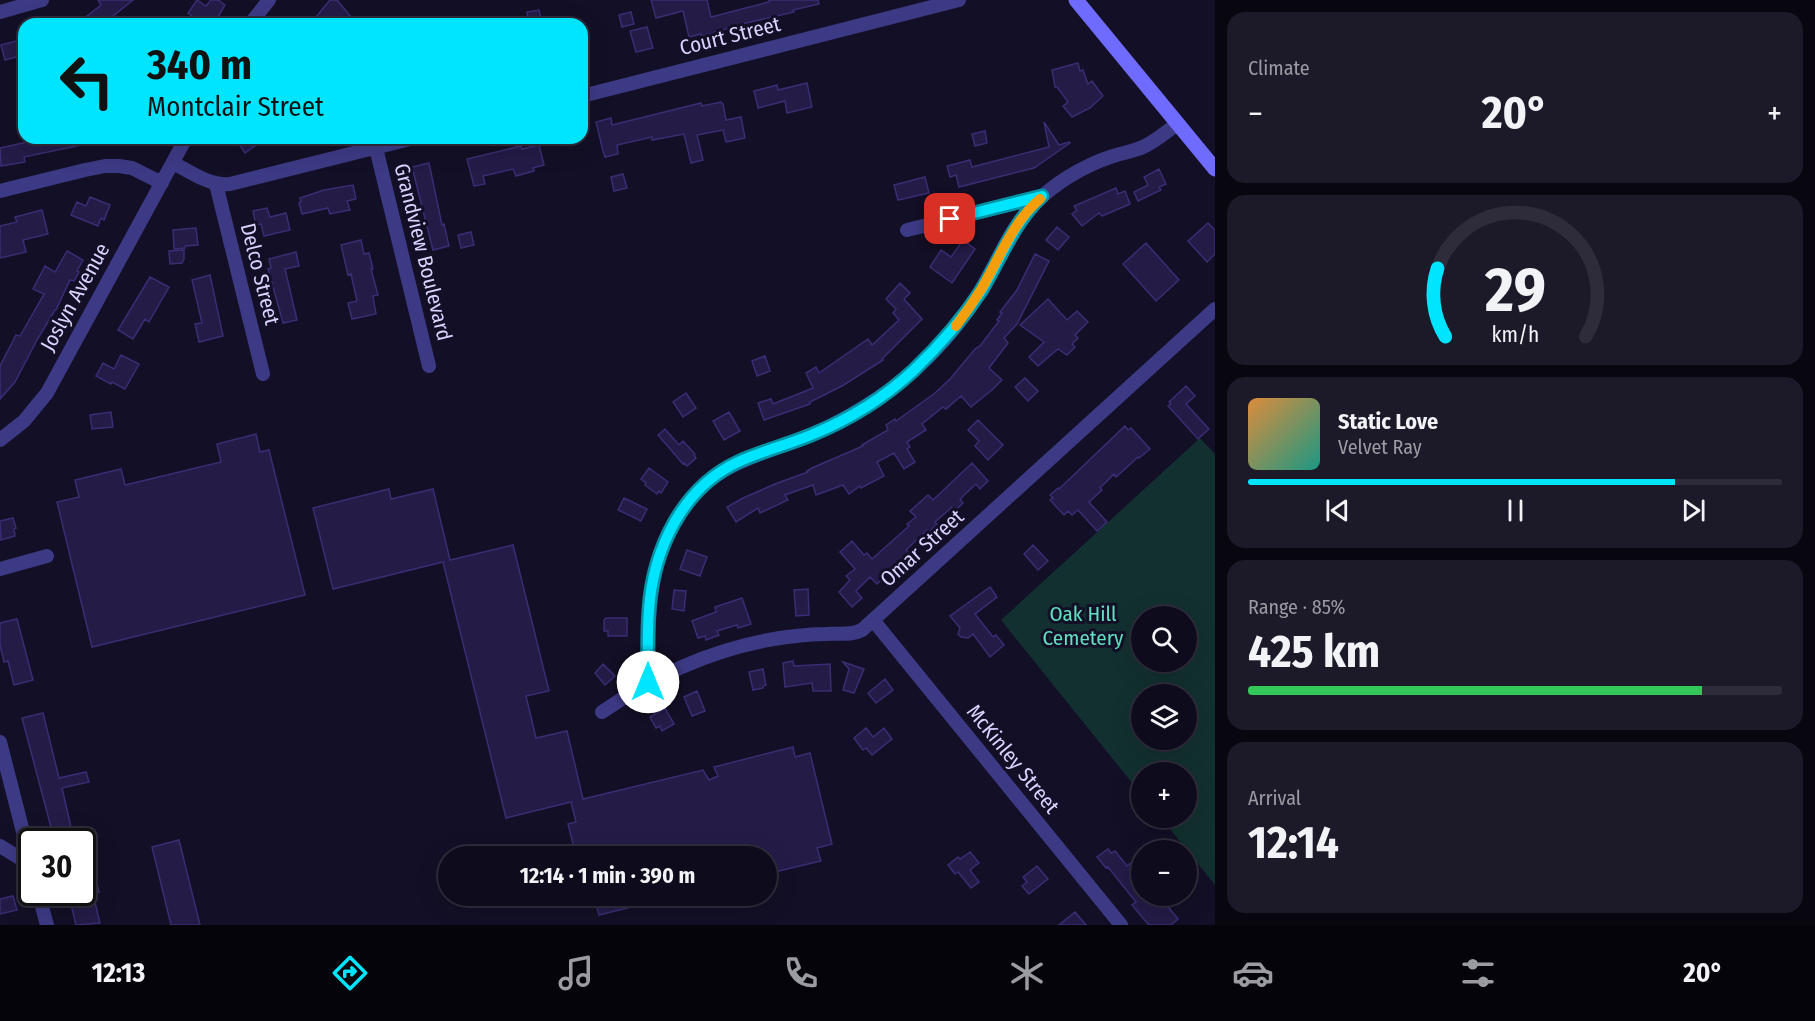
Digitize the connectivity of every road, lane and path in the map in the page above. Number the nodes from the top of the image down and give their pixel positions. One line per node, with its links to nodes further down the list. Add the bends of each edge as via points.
1 (42, 0): 5 (street)
2 (269, 0): 6 (street)
3 (959, 0): 7 (street, Court Street)
4 (1076, 0): 8 (main road)
5 (0, 12)
6 (255, 18)
7 (588, 94)
8 (1177, 124): 13 (main road); 17 (street, via 1144,146 1074,174)
9 (183, 144): 12 (street, Joslyn Avenue)
10 (391, 144): 11 (street)
11 (376, 148): 15 (street, via 235,183); 20 (street, Grandview Boulevard)
12 (173, 163): 14 (street, Joslyn Avenue); 15 (street)
13 (1215, 169)
14 (162, 183): 16 (street, via 132,168 105,166); 22 (street, Joslyn Avenue, via 47,393 24,421)
15 (216, 184): 21 (street, Delco Street)
16 (0, 191)
17 (1042, 196): 18 (street); 26 (street, via 1014,229 967,311 936,349 899,383 838,422 727,467 688,501 669,533 653,579)
18 (907, 230)
19 (1215, 309): 25 (street, Omar Street)
20 (429, 366)
21 (263, 374)
22 (0, 440)
23 (47, 556): 24 (street)
24 (0, 568)
25 (873, 620): 26 (street, Omar Street, via 855,633 789,636 741,646); 34 (street, McKinley Street)
26 (648, 682): 27 (street, Omar Street)
27 (602, 712)
28 (0, 742): 29 (street)
29 (22, 828)
30 (0, 846): 31 (street)
31 (18, 858)
32 (41, 906): 33 (street)
33 (46, 925)
34 (1121, 925)

